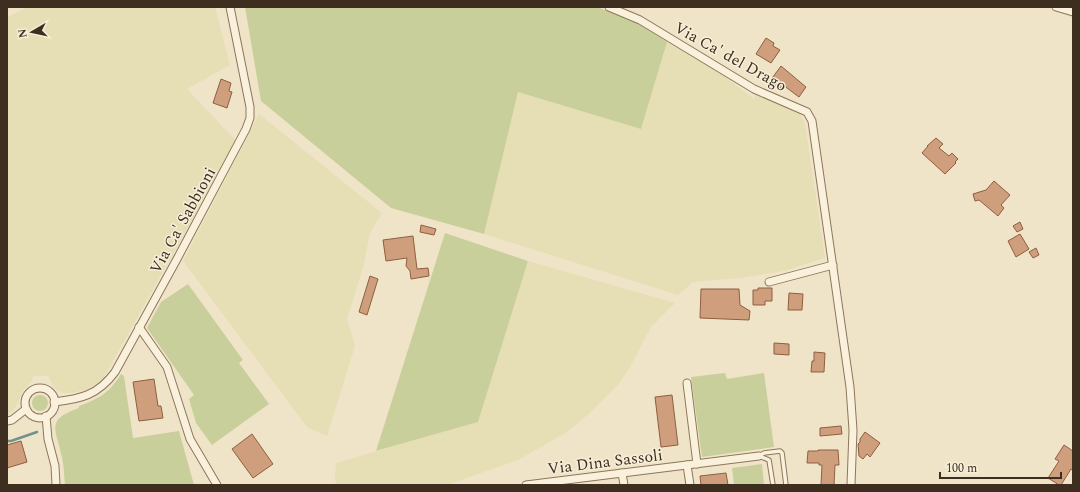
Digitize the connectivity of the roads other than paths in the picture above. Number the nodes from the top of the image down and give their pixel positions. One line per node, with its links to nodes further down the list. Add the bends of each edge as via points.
1 (230, 7): 7 (street, Via Ca' Sabbioni, via 250,118 240,143)
2 (610, 7): 5 (street, Via Ca' del Drago, via 640,20 754,89 807,112 812,121)
3 (1056, 7): 4 (street)
4 (1073, 12)
5 (833, 265): 6 (street); 24 (street, Via Ca' del Drago, via 850,387 853,430)
6 (769, 282)
7 (139, 327): 9 (street, Via Ca' Sabbioni, via 108,382 93,393 76,400); 18 (street, via 168,367 190,439)
8 (687, 382): 14 (street)
9 (54, 402): 10 (street, via 46,390 36,388 26,399); 11 (street, via 53,410)
10 (26, 409): 11 (street, via 37,417); 12 (street)
11 (46, 416): 17 (street)
12 (7, 421)
13 (759, 456): 14 (street, Via Dina Sassoli); 22 (lane, via 769,460); 23 (lane, Via Dina Sassoli, via 764,453 782,453)
14 (697, 464): 15 (street, Via Dina Sassoli)
15 (687, 465): 16 (street, Via Dina Sassoli); 21 (street, Via Dina Sassoli)
16 (622, 473): 19 (street, Via Dina Sassoli); 20 (street)
17 (56, 485)
18 (217, 485)
19 (526, 485)
20 (624, 485)
21 (690, 485)
22 (773, 485)
23 (786, 485)
24 (851, 485)

